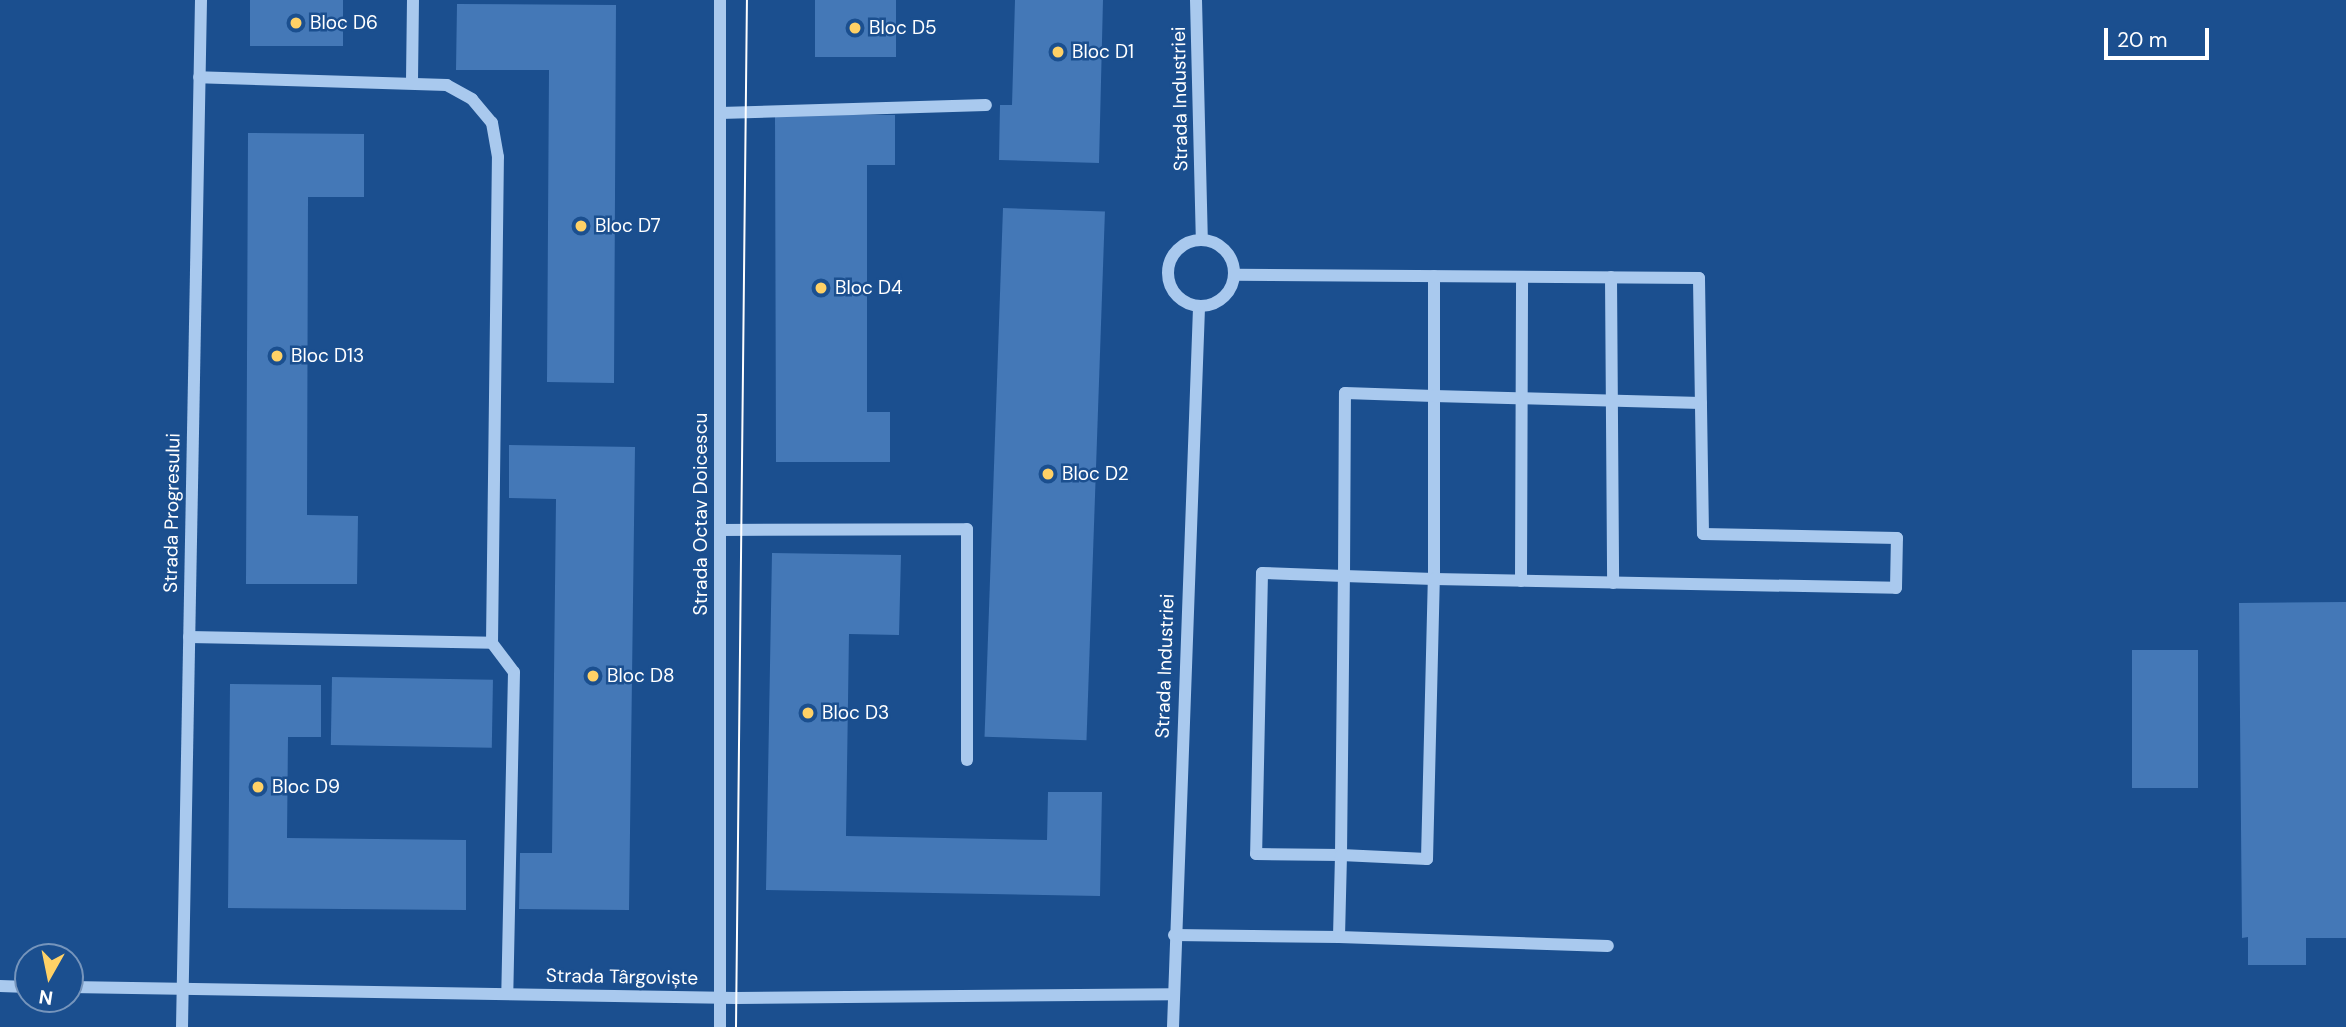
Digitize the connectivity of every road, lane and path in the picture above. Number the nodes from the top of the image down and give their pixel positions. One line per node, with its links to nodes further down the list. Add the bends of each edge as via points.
1 (201, 0): 5 (street, Strada Progresului)
2 (413, 0): 6 (street)
3 (720, 0): 8 (street, Strada Octav Doicescu)
4 (1196, 0): 9 (street, Strada Industriei)
5 (199, 77): 6 (street); 24 (street, Strada Progresului)
6 (412, 81): 25 (street, via 447,85 472,99 492,123 498,157)
7 (986, 105): 8 (street)
8 (720, 113): 19 (street, Strada Octav Doicescu)
9 (1202, 239): 10 (street, via 1226,250); 14 (street, via 1178,247 1167,271 1175,295)
10 (1235, 275): 11 (street); 14 (street, via 1223,298)
11 (1434, 276): 12 (street); 15 (street)
12 (1522, 277): 13 (street); 16 (street)
13 (1611, 277): 17 (street); 18 (street, via 1699,278)
14 (1199, 307): 28 (street, Strada Industriei)
15 (1434, 396): 16 (street); 20 (street, via 1345,393); 21 (street)
16 (1522, 398): 17 (street); 22 (street)
17 (1611, 401): 18 (street); 23 (street)
18 (1701, 403): 23 (street, via 1703,534 1897,538 1896,587)
19 (720, 530): 26 (street, via 967,529); 35 (street, Strada Octav Doicescu)
20 (1344, 576): 21 (street); 27 (street); 27 (street, via 1262,573 1256,854)
21 (1434, 579): 22 (street); 27 (street, via 1427,859)
22 (1521, 581): 23 (street)
23 (1613, 583)
24 (189, 637): 25 (street); 32 (street, Strada Progresului)
25 (492, 643): 34 (street, via 514,671)
26 (967, 760)
27 (1341, 855): 29 (street)
28 (1174, 935): 29 (street); 33 (street, Strada Industriei)
29 (1339, 937): 30 (street)
30 (1608, 946)
31 (84, 987): 32 (street, Strada Târgoviște)
32 (183, 988): 34 (street, Strada Târgoviște); 36 (street, Strada Progresului)
33 (1173, 993): 35 (street, Strada Târgoviște); 38 (street, Strada Industriei)
34 (507, 994): 35 (street, Strada Târgoviște)
35 (720, 998): 37 (street, Strada Octav Doicescu)
36 (183, 1027)
37 (720, 1027)
38 (1173, 1027)

